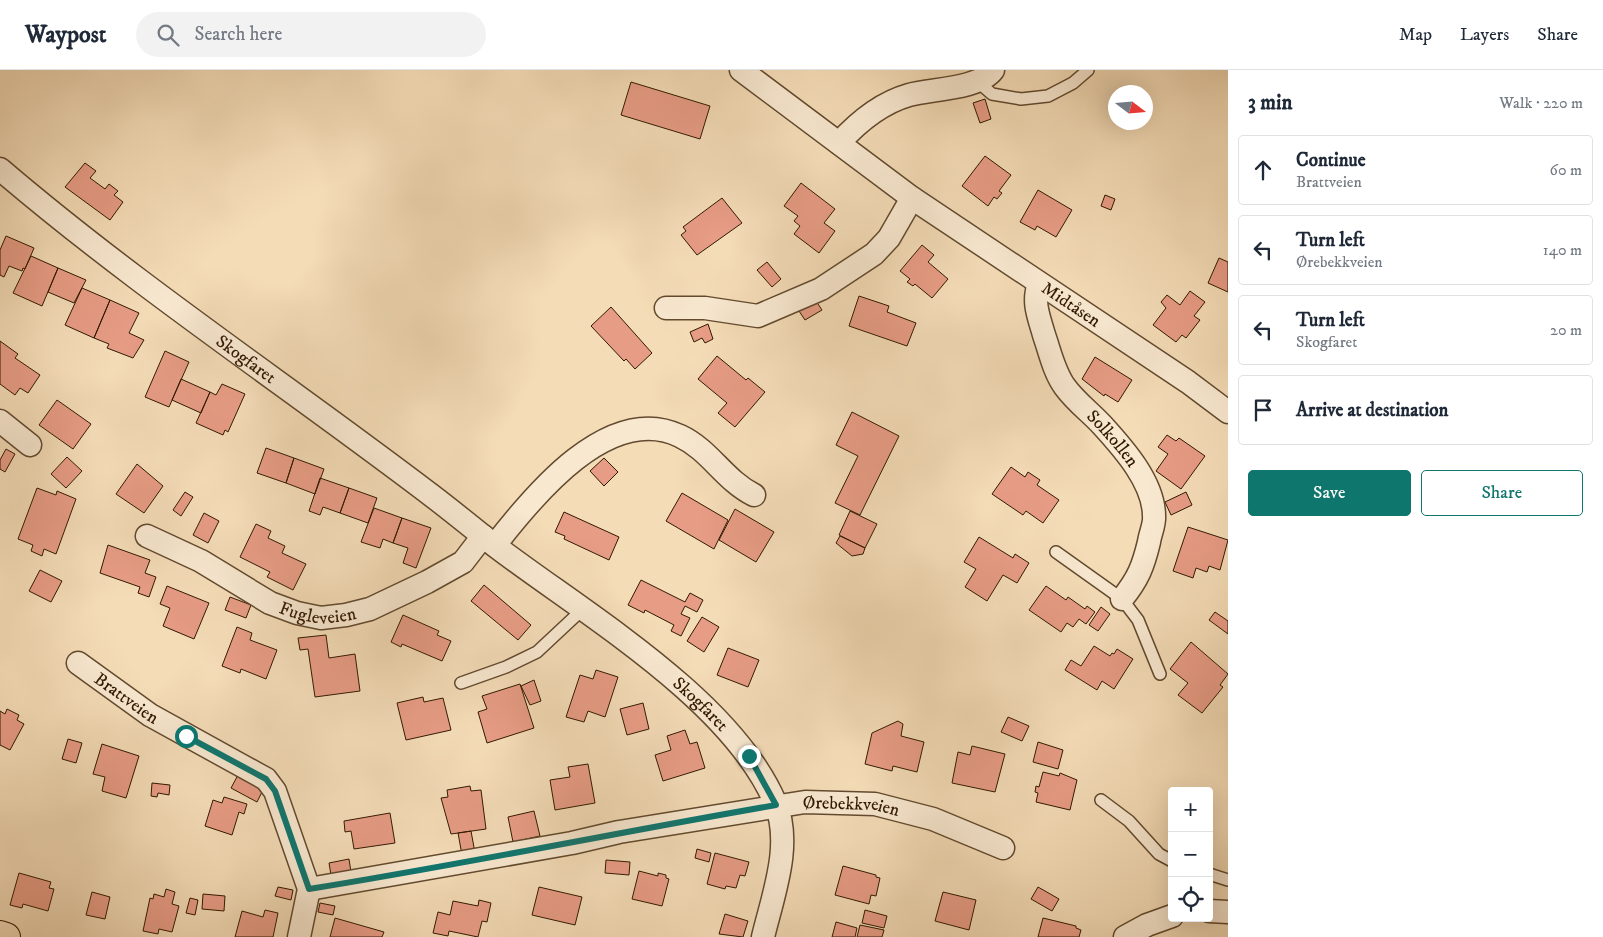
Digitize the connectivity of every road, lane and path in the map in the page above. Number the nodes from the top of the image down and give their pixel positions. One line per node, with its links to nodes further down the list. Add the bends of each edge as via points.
1 (741, 70): 4 (street, Midtåsen)
2 (1088, 70): 3 (lane, via 1073,83 1048,96 1021,100 992,94)
3 (985, 76): 4 (street, via 908,95 887,104 868,116)
4 (840, 144): 6 (street, Midtåsen)
5 (0, 170): 14 (street, Skogfaret)
6 (912, 198): 7 (street, Midtåsen); 8 (street, via 888,238 874,254 814,292 758,316 705,308)
7 (1040, 284): 9 (street, Midtåsen); 16 (street, Solkollen, via 1035,296 1037,310 1056,371 1065,387 1120,447 1150,492 1154,516 1146,554 1137,581)
8 (666, 308)
9 (1228, 412)
10 (0, 421): 11 (street)
11 (30, 445)
12 (754, 495): 14 (street, via 738,487 695,445 680,436 644,428 624,431 605,440 564,469)
13 (147, 536): 14 (street, Fugleveien, via 201,561 270,602 321,618 370,609 463,562)
14 (489, 540): 17 (street, Skogfaret)
15 (1056, 552): 16 (lane)
16 (1122, 599): 19 (lane, via 1138,620)
17 (583, 609): 20 (lane, via 538,652); 22 (street, Skogfaret, via 668,675 721,723 749,756)
18 (78, 663): 27 (street, Brattveien, via 150,715 266,779 275,791)
19 (1160, 674)
20 (461, 683)
21 (1101, 800): 24 (lane, via 1129,821 1159,854)
22 (776, 805): 23 (street, Ørebekkveien, via 806,802 875,804 933,819); 27 (street, Ørebekkveien); 34 (street, Skogfaret, via 782,851)
23 (1003, 848)
24 (1168, 859)
25 (1213, 875): 26 (lane)
26 (1228, 880)
27 (309, 889): 33 (street)
28 (1213, 911): 29 (street)
29 (1228, 912)
30 (1168, 917): 35 (street)
31 (0, 936): 32 (main road)
32 (6, 937)
33 (299, 937)
34 (763, 937)
35 (1124, 937)

